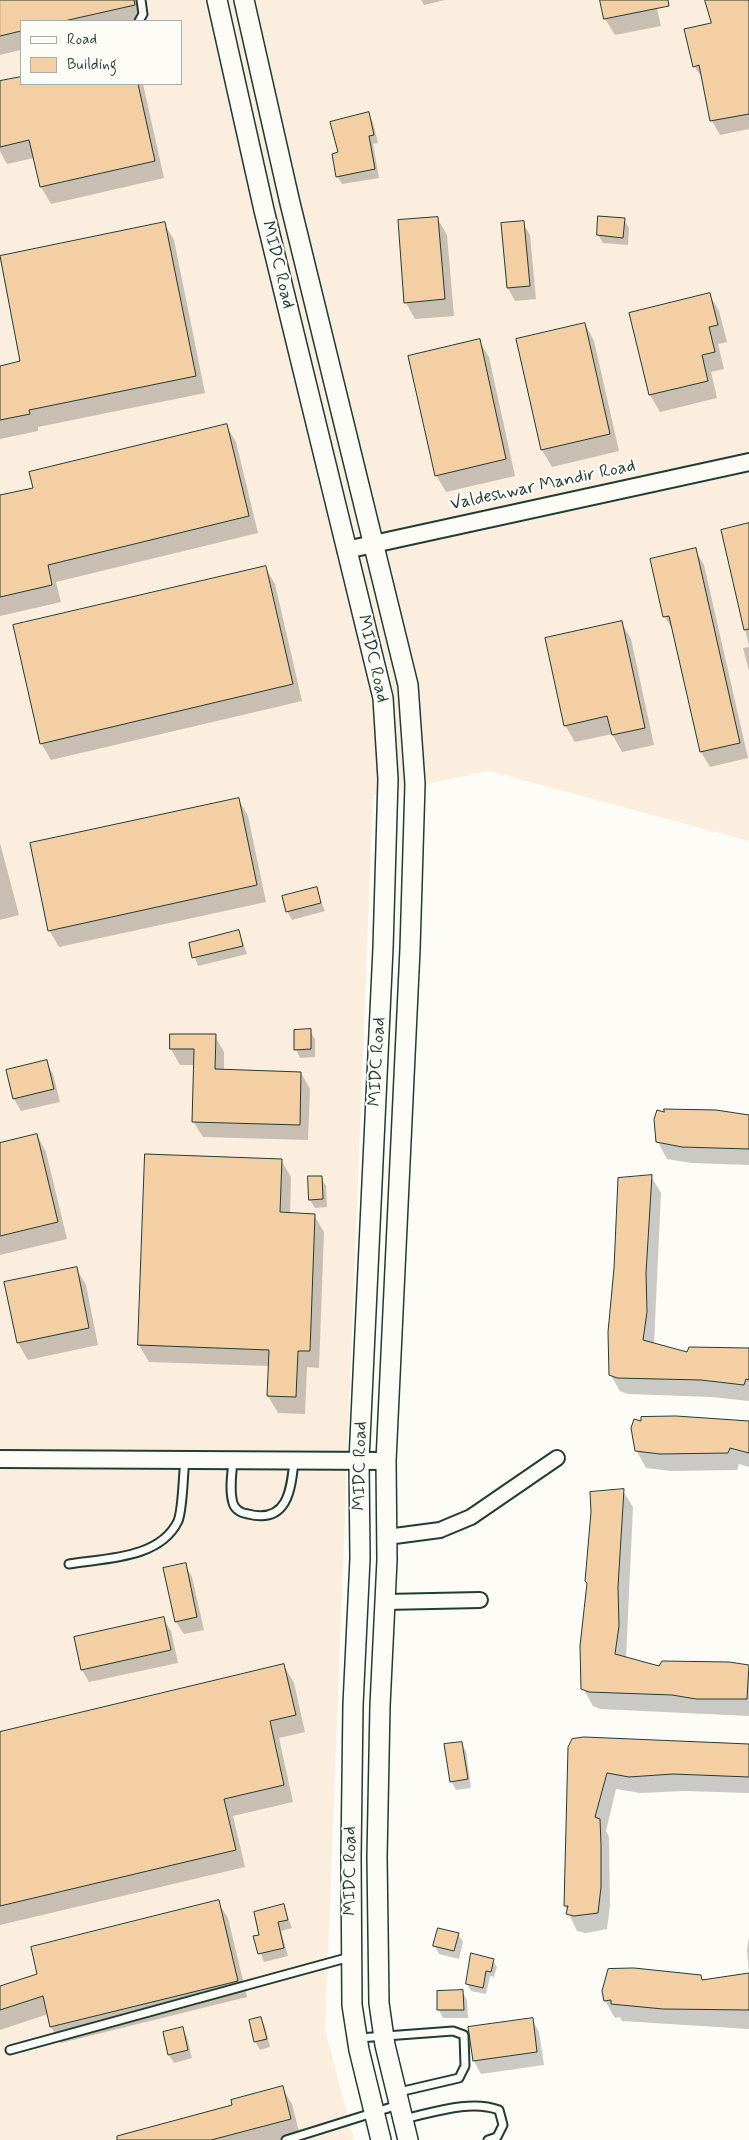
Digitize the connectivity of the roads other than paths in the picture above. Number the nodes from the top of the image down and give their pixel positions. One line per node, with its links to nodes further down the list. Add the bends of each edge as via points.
1 (141, 0): 5 (lane, via 143,14)
2 (213, 0): 3 (lane)
3 (217, 0): 7 (main road, MIDC Road)
4 (244, 0): 6 (main road, MIDC Road)
5 (140, 20)
6 (258, 59): 7 (main road); 9 (main road, MIDC Road, via 290,203)
7 (232, 65): 10 (main road, MIDC Road)
8 (749, 462): 9 (street, Valdeshwar Mandir Road)
9 (375, 543): 10 (street, Valdeshwar Mandir Road); 16 (main road, MIDC Road, via 408,685 415,784)
10 (346, 550): 17 (main road, MIDC Road, via 383,698 388,779)
11 (556, 1458): 18 (street, via 471,1517 440,1530)
12 (0, 1460): 13 (street)
13 (185, 1460): 14 (street); 19 (lane, via 179,1519 168,1536 143,1551)
14 (233, 1460): 15 (street); 15 (lane, via 233,1505 241,1513 267,1516 278,1513 285,1505)
15 (294, 1460): 17 (street)
16 (386, 1460): 17 (street); 18 (main road, MIDC Road)
17 (359, 1461): 22 (main road, MIDC Road, via 360,1558 353,1705)
18 (387, 1537): 21 (main road, MIDC Road)
19 (69, 1564)
20 (480, 1600): 21 (street)
21 (385, 1602): 23 (main road, MIDC Road, via 377,1857 379,2003)
22 (352, 1956): 24 (main road, MIDC Road, via 352,2005); 25 (lane)
23 (384, 2037): 24 (lane); 26 (main road, MIDC Road); 26 (lane, via 454,2032 464,2035 465,2066 459,2078)
24 (357, 2038): 27 (main road, MIDC Road)
25 (10, 2050)
26 (399, 2105): 27 (lane); 30 (main road, MIDC Road); 31 (lane, via 486,2105 498,2110 503,2125 497,2138)
27 (373, 2113): 28 (lane); 29 (main road, MIDC Road)
28 (286, 2140)
29 (380, 2140)
30 (408, 2140)
31 (488, 2140)

